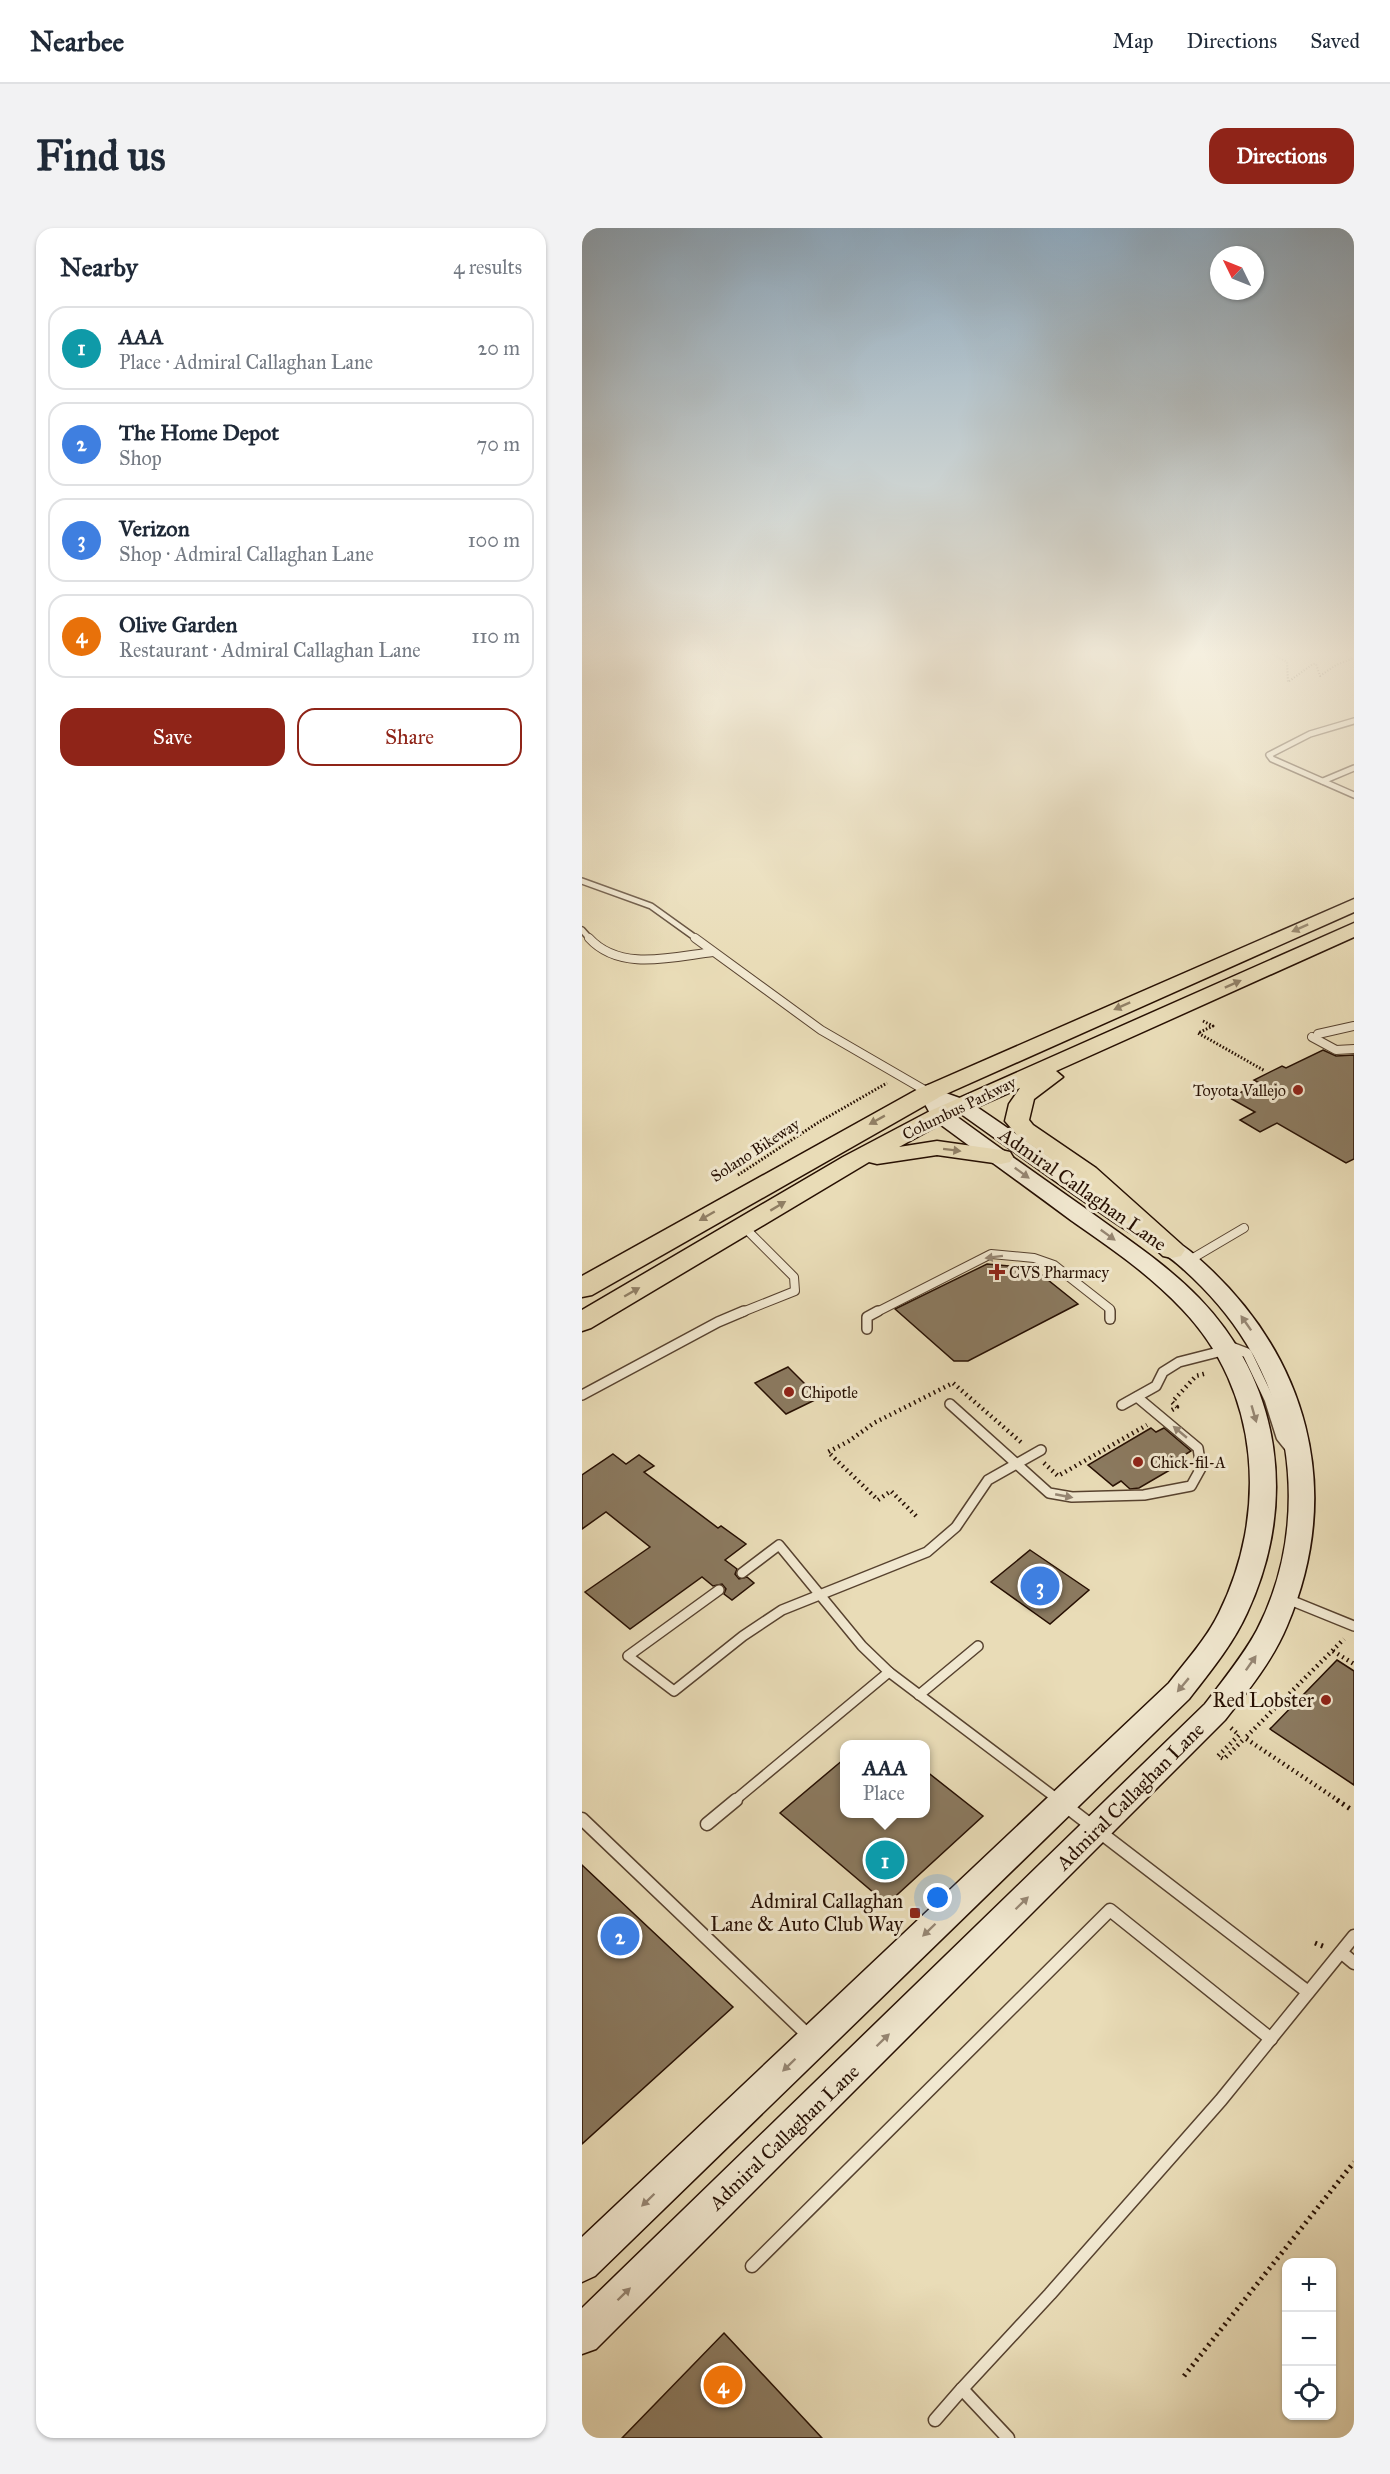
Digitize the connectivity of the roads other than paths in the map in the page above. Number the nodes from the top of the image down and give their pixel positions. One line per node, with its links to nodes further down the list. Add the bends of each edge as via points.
1 (1270, 755): 3 (lane)
2 (1354, 768): 3 (lane)
3 (1323, 781): 4 (lane)
4 (1354, 795)
5 (582, 881): 9 (lane, via 651,906)
6 (1354, 905): 13 (main road, Columbus Parkway, one-way to 13)
7 (1354, 929): 10 (main road, Columbus Parkway, one-way to 7)
8 (582, 930): 9 (lane, via 600,950 612,956 657,958)
9 (713, 952): 13 (lane, via 821,1030)
10 (1180, 1008): 13 (main road, Columbus Parkway); 18 (main road, via 1027,1091 1019,1105 1017,1121 1087,1173)
11 (1354, 1026): 12 (lane, via 1315,1035 1336,1050)
12 (1354, 1049)
13 (944, 1104): 14 (main road, Admiral Callaghan Lane); 15 (main road, Columbus Parkway); 18 (main road, Admiral Callaghan Lane); 19 (highway, Columbus Parkway, one-way to 19)
14 (1001, 1157): 15 (main road, one-way to 14, via 937,1148); 23 (main road, Admiral Callaghan Lane, one-way to 23, via 1178,1288 1209,1323)
15 (852, 1162): 16 (main road, Columbus Parkway, one-way to 15)
16 (744, 1227): 21 (main road, Columbus Parkway, one-way to 16); 24 (lane, via 794,1277 795,1291 718,1322)
17 (1244, 1228): 18 (lane)
18 (1180, 1255): 29 (main road, Admiral Callaghan Lane, one-way to 18, via 1289,1406 1269,1358 1230,1302)
19 (582, 1288)
20 (1110, 1319): 22 (lane, one-way to 22, via 1110,1309 1054,1265 1034,1258 992,1254 867,1317)
21 (582, 1322)
22 (867, 1329)
23 (1225, 1350): 25 (lane, via 1179,1362 1163,1372 1155,1386); 29 (lane, via 1234,1347 1247,1353 1269,1399 1281,1437); 39 (main road, Admiral Callaghan Lane, one-way to 39, via 1253,1408 1264,1464 1260,1536 1245,1586 1219,1639 1179,1691)
24 (582, 1395)
25 (1137, 1397): 27 (lane); 30 (lane, one-way to 25, via 1049,1493 1070,1499 1155,1494 1191,1486 1202,1469 1198,1448)
26 (950, 1404): 30 (lane)
27 (1122, 1405)
28 (1041, 1450): 30 (lane)
29 (1301, 1457): 34 (main road, Admiral Callaghan Lane, via 1304,1484 1300,1543)
30 (1017, 1464): 33 (lane, via 988,1480 956,1527 927,1552)
31 (742, 1573): 33 (lane, via 779,1545)
32 (719, 1590): 33 (lane, via 628,1656 674,1691 742,1636 782,1610)
33 (820, 1594): 37 (lane, via 861,1646)
34 (1285, 1598): 35 (lane); 42 (main road, Admiral Callaghan Lane, one-way to 34, via 1215,1712 1257,1656)
35 (1354, 1626)
36 (978, 1646): 38 (lane)
37 (889, 1672): 38 (lane); 41 (lane)
38 (919, 1695): 39 (lane)
39 (1063, 1802): 42 (lane); 48 (main road, Admiral Callaghan Lane, one-way to 48)
40 (582, 1819): 48 (lane)
41 (707, 1824)
42 (1097, 1829): 46 (lane); 51 (main road, Admiral Callaghan Lane, one-way to 42)
43 (1354, 1936): 44 (lane)
44 (1342, 1953): 45 (lane); 46 (lane)
45 (1354, 1963)
46 (1308, 1992): 47 (lane)
47 (1271, 2039): 50 (lane, via 1110,1910); 52 (lane, via 1167,2162)
48 (814, 2040): 49 (main road, Admiral Callaghan Lane, one-way to 49)
49 (582, 2263)
50 (752, 2266)
51 (582, 2335)
52 (962, 2389): 53 (lane); 54 (lane)
53 (935, 2420)
54 (1008, 2438)

